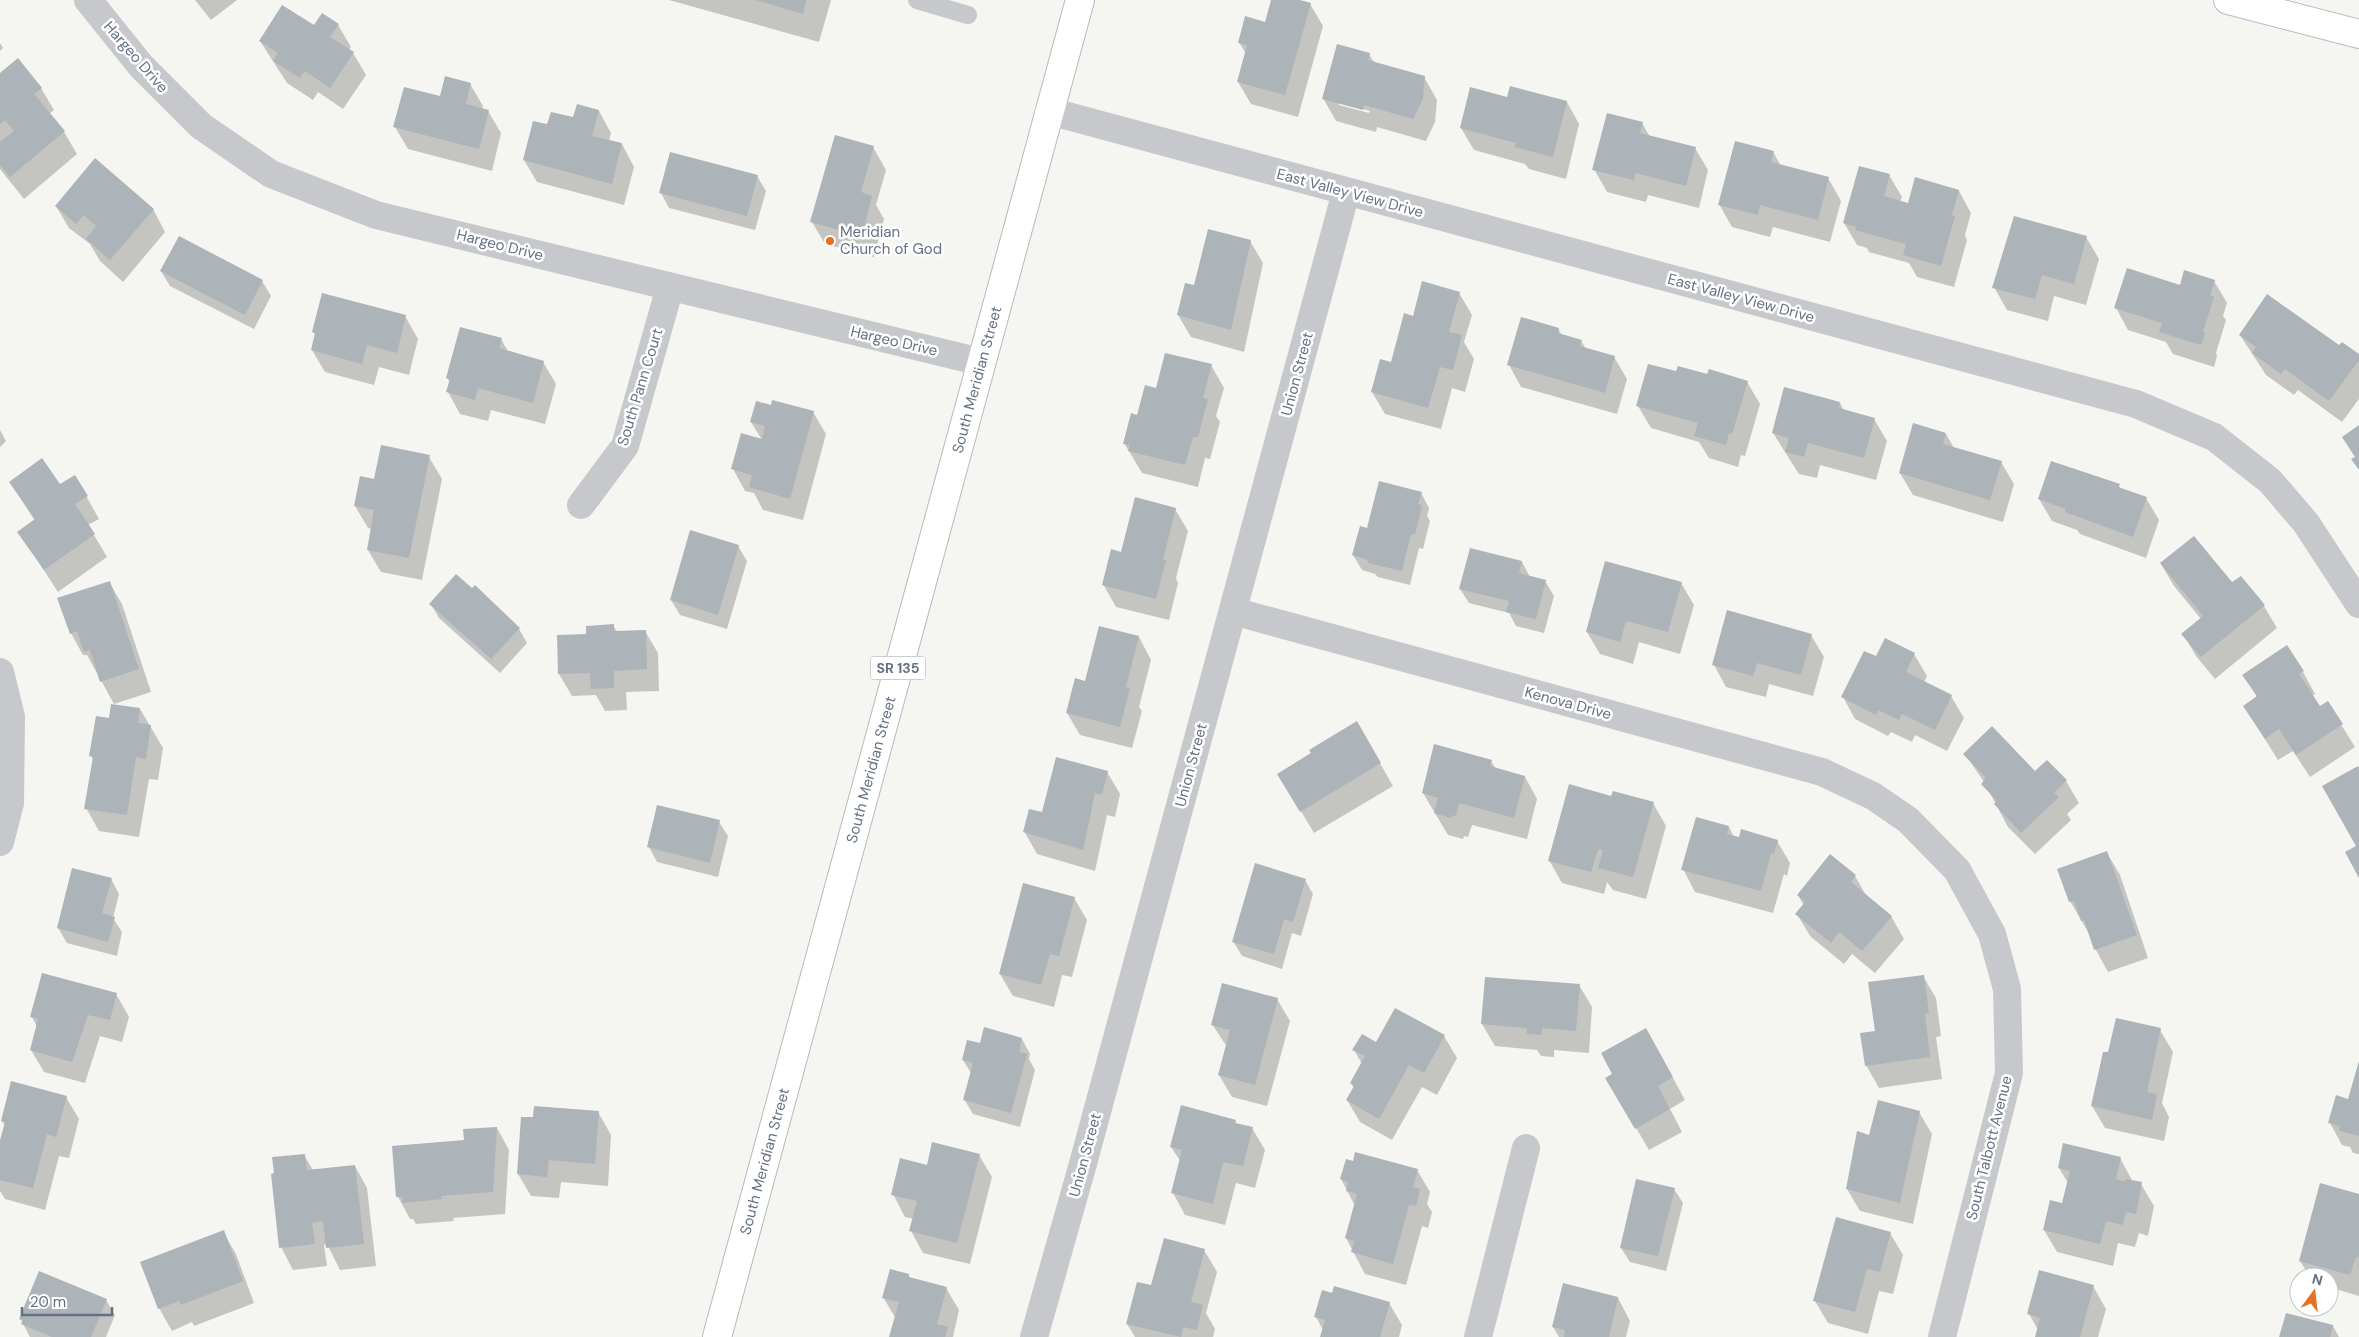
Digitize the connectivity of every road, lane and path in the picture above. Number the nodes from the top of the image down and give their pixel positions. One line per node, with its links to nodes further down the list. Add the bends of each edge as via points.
1 (88, 0): 9 (street, Hargeo Drive, via 141,66 201,126 271,174 376,215)
2 (916, 0): 5 (lane)
3 (1080, 0): 7 (main road, South Meridian Street / SR 135)
4 (2228, 0): 6 (main road)
5 (968, 15)
6 (2359, 34)
7 (1049, 112): 8 (street, East Valley View Drive); 10 (main road, South Meridian Street / SR 135)
8 (1346, 192): 12 (street, East Valley View Drive, via 2136,404 2214,437 2270,481 2306,524); 13 (street, Union Street)
9 (670, 287): 10 (street, Hargeo Drive); 11 (street, South Pann Court, via 625,446)
10 (981, 362): 18 (main road, South Meridian Street / SR 135)
11 (581, 505)
12 (2359, 604)
13 (1233, 611): 15 (street, Kenova Drive, via 1822,772 1873,796); 19 (street, Union Street)
14 (0, 672): 16 (street, via 11,718 10,803)
15 (1897, 812): 21 (street, South Talbott Avenue, via 1957,870 1992,934 2007,989 2009,1073)
16 (0, 842)
17 (1526, 1148): 20 (street)
18 (717, 1337)
19 (1034, 1337)
20 (1478, 1337)
21 (1942, 1337)

